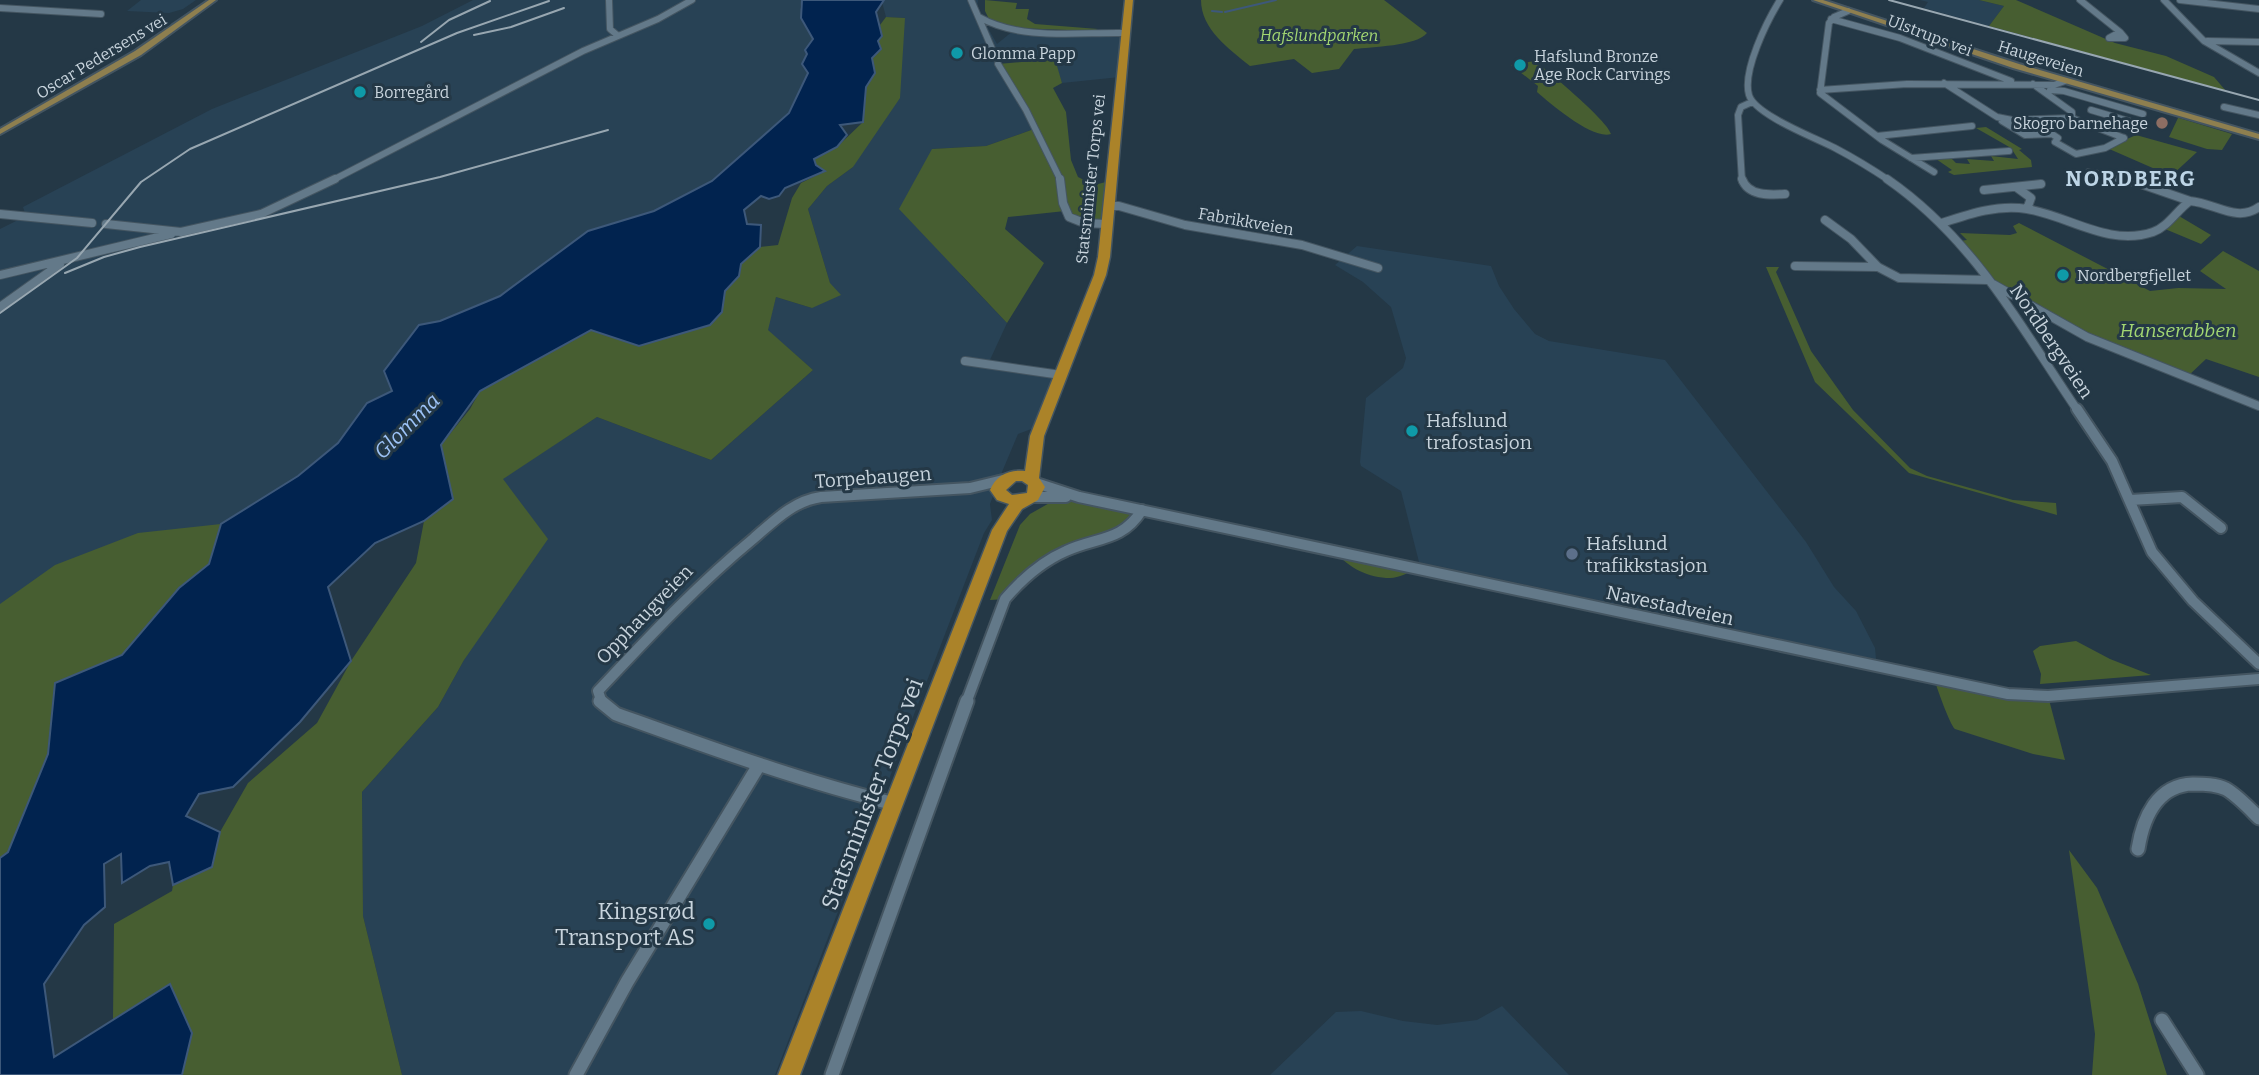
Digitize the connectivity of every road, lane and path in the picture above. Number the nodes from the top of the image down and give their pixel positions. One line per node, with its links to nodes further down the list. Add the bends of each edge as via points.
1 (213, 0): 42 (main road, Oscar Pedersens vei, via 138,54)
2 (609, 0): 20 (street, via 610,29)
3 (692, 0): 20 (street)
4 (971, 0): 15 (street)
5 (1129, 0): 19 (highway, Statsminister Torps vei)
6 (1780, 0): 31 (street, via 1758,42 1748,93)
7 (1816, 0): 13 (main road, Haugeveien)
8 (2080, 0): 18 (street)
9 (2164, 0): 21 (street)
10 (2179, 0): 12 (street)
11 (0, 8): 14 (street)
12 (2259, 9)
13 (1848, 10): 16 (street); 25 (main road, Haugeveien)
14 (101, 13)
15 (979, 17): 17 (street); 23 (street)
16 (1831, 19): 27 (street, Ulstrups vei, via 1888,33); 29 (street)
17 (1013, 31): 19 (street); 23 (street)
18 (2120, 32)
19 (1125, 33): 54 (highway, Statsminister Torps vei)
20 (617, 35): 64 (street, via 287,204)
21 (2204, 41): 22 (street); 24 (street)
22 (2259, 42)
23 (997, 44): 62 (street, via 997,61 1027,110 1061,182 1069,217)
24 (2259, 74)
25 (2065, 81): 28 (street, Ulstrups vei); 43 (main road, Haugeveien)
26 (1944, 83): 27 (street, Ulstrups vei); 29 (street, Ulstrups vei); 38 (street)
27 (2017, 84): 28 (street, Ulstrups vei)
28 (2033, 85): 30 (street)
29 (1820, 90): 44 (street, via 1828,102)
30 (2040, 90): 32 (street, via 2064,91); 39 (street, via 2072,112)
31 (1752, 102): 52 (street, via 1741,107 1738,116 1742,183 1759,193); 60 (street, Nordbergveien, via 1861,161)
32 (2119, 107): 35 (street); 37 (street)
33 (2224, 107): 36 (street)
34 (2091, 110): 37 (street)
35 (2143, 114)
36 (2259, 115)
37 (2110, 116): 40 (street)
38 (1997, 117): 39 (street); 39 (street, via 2025,135 2052,134 2058,138 2055,142 2076,154 2124,138)
39 (2072, 118)
40 (2135, 123)
41 (1972, 126): 44 (street)
42 (0, 132)
43 (2258, 135)
44 (1877, 136): 46 (street)
45 (2009, 150): 46 (street)
46 (1911, 158): 47 (street)
47 (1934, 172)
48 (2089, 172): 53 (street)
49 (2041, 184): 50 (street)
50 (2016, 187): 51 (street); 56 (street, via 2031,198)
51 (1984, 190)
52 (1784, 194)
53 (2190, 201): 55 (street, via 2241,215); 56 (street, via 2154,232 2122,235)
54 (1108, 206): 62 (highway, Statsminister Torps vei); 69 (street, Fabrikkveien, via 1302,245)
55 (2259, 207)
56 (2027, 209): 60 (street, via 1990,209)
57 (0, 214): 59 (street)
58 (1825, 220): 68 (street)
59 (92, 223)
60 (1942, 223): 71 (street, Nordbergveien)
61 (106, 224): 63 (street)
62 (1107, 224): 74 (highway, Statsminister Torps vei, via 1100,275)
63 (120, 226): 64 (street); 65 (street)
64 (181, 232): 65 (street)
65 (117, 247): 66 (street)
66 (65, 261): 70 (street); 72 (street)
67 (1795, 265): 68 (street)
68 (1878, 267): 71 (street, via 1899,278)
69 (1378, 268)
70 (0, 275)
71 (1990, 281): 75 (street, via 2087,337); 79 (street, Nordbergveien, via 2112,461)
72 (0, 306)
73 (965, 362): 74 (street)
74 (1061, 375): 76 (highway, Statsminister Torps vei)
75 (2259, 406)
76 (1037, 436): 77 (highway, Statsminister Torps vei); 78 (highway, Statsminister Torps vei)
77 (1004, 486): 78 (highway); 78 (highway, via 1012,501); 80 (street, Torpebaugen, via 821,497); 83 (highway, Statsminister Torps vei)
78 (1030, 490): 81 (street, Navestadveien); 83 (highway, Statsminister Torps vei)
79 (2130, 500): 82 (street, via 2182,497); 84 (street, Nordbergveien, via 2145,540 2164,568)
80 (797, 503): 86 (street, Opphaugveien, via 708,576 603,684 597,697 616,714)
81 (1142, 510): 85 (street, Navestadveien, via 2008,694 2048,696); 93 (street, via 1129,530 1049,559 1005,599)
82 (2221, 527)
83 (1000, 530): 87 (highway, Statsminister Torps vei)
84 (2259, 664)
85 (2259, 679)
86 (759, 765): 87 (street, Opphaugveien); 91 (street)
87 (895, 804): 92 (highway, Statsminister Torps vei)
88 (2259, 818): 89 (street, via 2225,790 2188,784 2175,787 2148,810)
89 (2138, 849)
90 (2162, 1020): 94 (street)
91 (576, 1075)
92 (789, 1075)
93 (832, 1075)
94 (2197, 1075)

